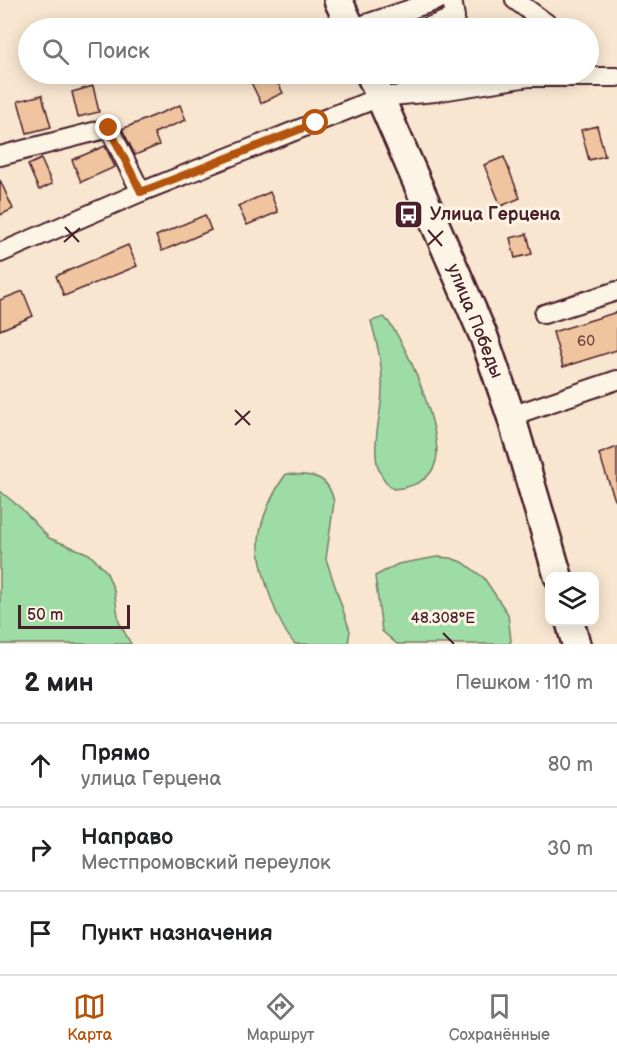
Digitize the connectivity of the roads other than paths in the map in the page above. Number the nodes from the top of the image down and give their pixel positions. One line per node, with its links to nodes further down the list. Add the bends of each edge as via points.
1 (338, 0): 5 (highway)
2 (438, 0): 6 (street)
3 (452, 0): 7 (street)
4 (515, 0): 8 (street)
5 (348, 18)
6 (403, 18)
7 (452, 18)
8 (539, 18)
9 (599, 77): 10 (street)
10 (616, 80)
11 (485, 84): 12 (street, via 435,92)
12 (375, 86): 14 (street); 19 (highway, улица Победы, via 484,337)
13 (0, 156): 14 (street, via 109,128)
14 (141, 192): 15 (street)
15 (0, 253)
16 (617, 291): 17 (street)
17 (544, 314)
18 (617, 380): 19 (street)
19 (511, 416): 20 (highway, улица Победы)
20 (557, 572)
21 (571, 626): 22 (highway)
22 (576, 644)

